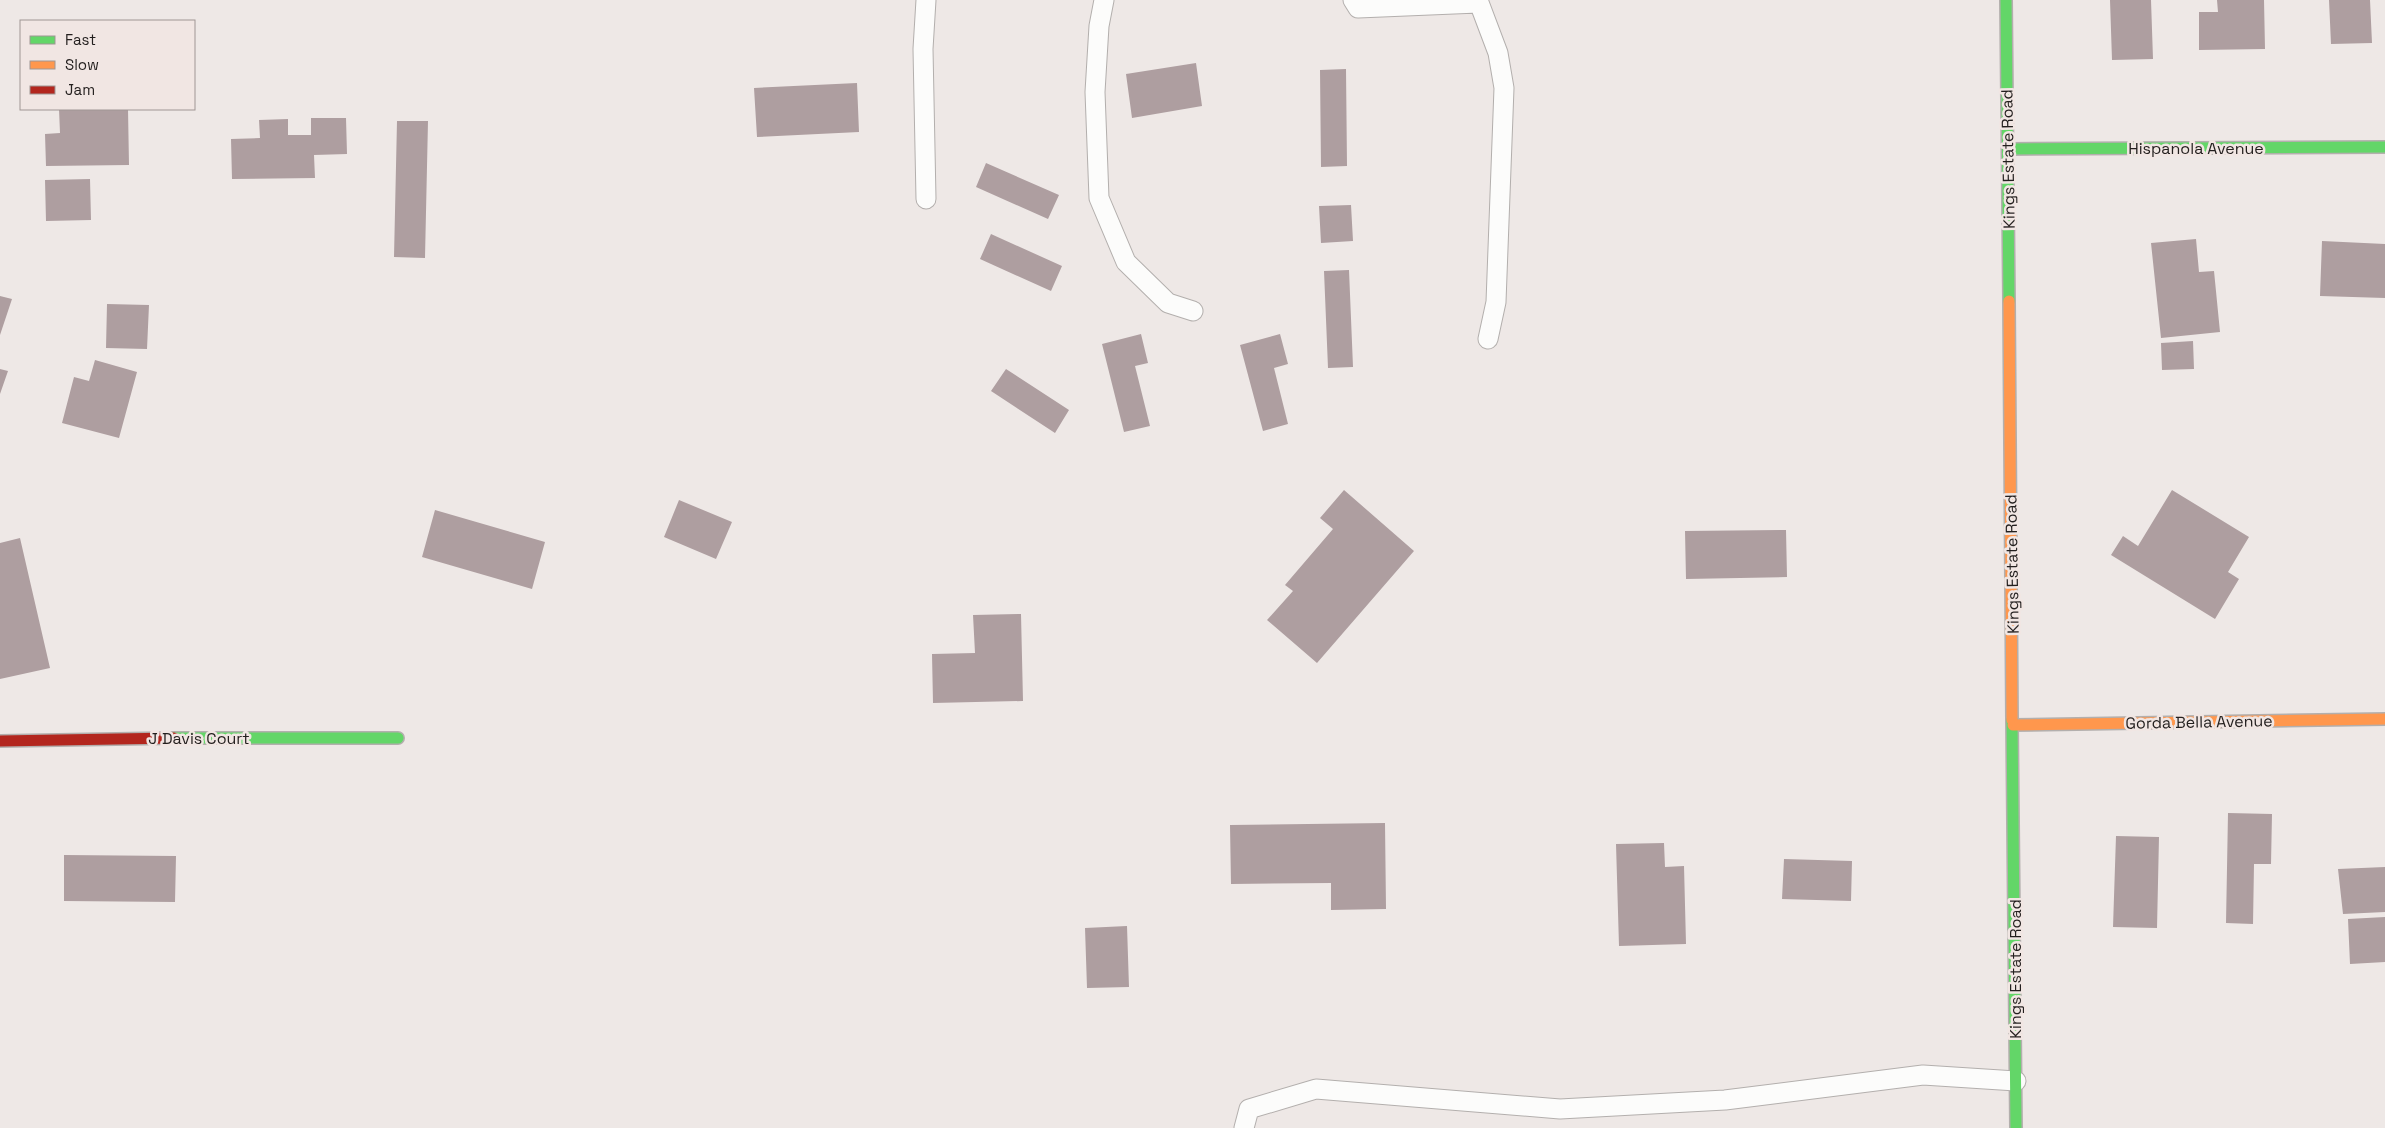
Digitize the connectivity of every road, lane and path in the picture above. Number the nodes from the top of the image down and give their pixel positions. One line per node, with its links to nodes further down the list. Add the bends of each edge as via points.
1 (926, 0): 8 (lane, via 923,49)
2 (1104, 0): 9 (lane, via 1095,92 1099,198 1126,262 1168,303)
3 (1353, 0): 5 (lane, via 1358,8)
4 (2006, 0): 7 (street, Kings Estate Road)
5 (1478, 1): 10 (lane, via 1498,53 1504,88 1496,302)
6 (2385, 147): 7 (street, Hispanola Avenue)
7 (2008, 149): 12 (street, Kings Estate Road)
8 (926, 199)
9 (1193, 311)
10 (1488, 339)
11 (2385, 719): 12 (street, Gorda Bella Avenue)
12 (2013, 726): 15 (street, Kings Estate Road)
13 (398, 738): 14 (street, J Davis Court)
14 (0, 741)
15 (2016, 1081): 16 (lane, via 1923,1076 1725,1100 1560,1109 1316,1089 1249,1109); 17 (street, Kings Estate Road)
16 (1244, 1128)
17 (2016, 1128)

